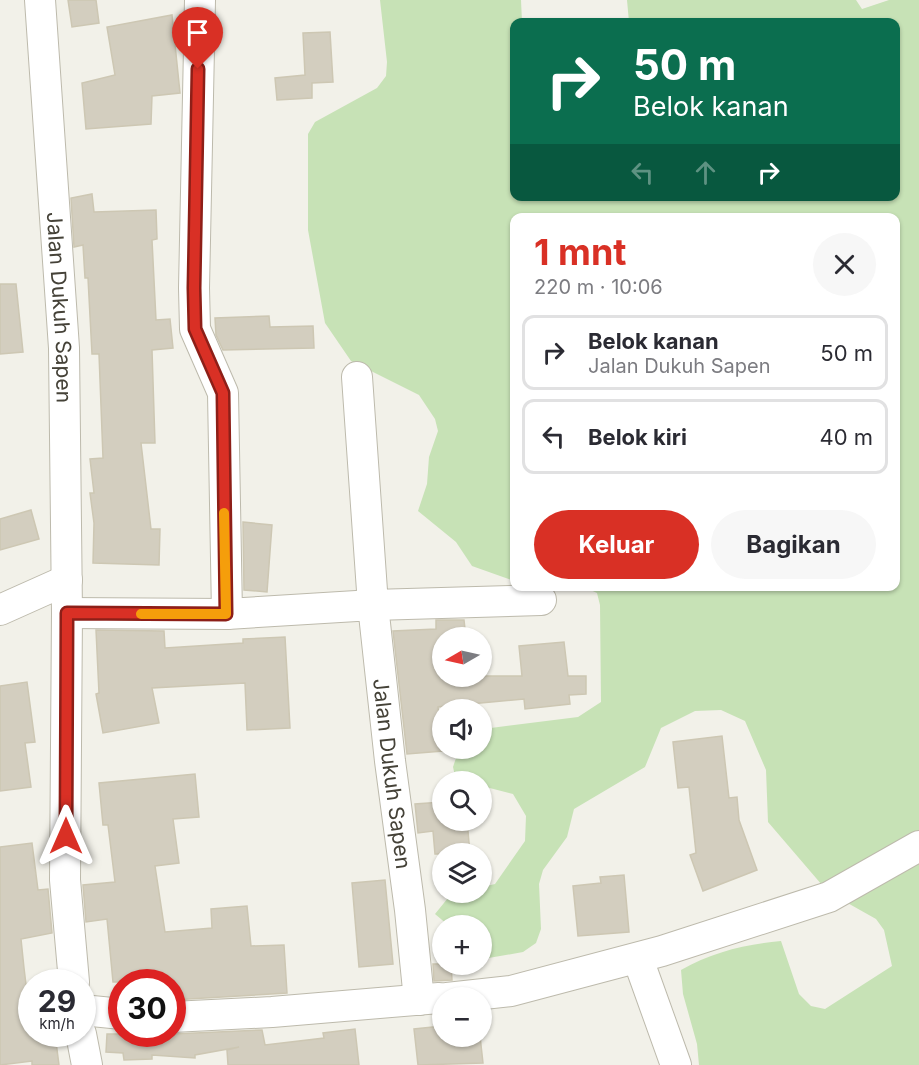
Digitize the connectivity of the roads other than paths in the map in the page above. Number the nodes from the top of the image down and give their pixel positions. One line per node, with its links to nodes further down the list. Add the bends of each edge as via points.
1 (40, 0): 4 (street, Jalan Dukuh Sapen, via 64,348)
2 (200, 0): 9 (street, via 195,329 223,393)
3 (357, 377): 6 (street, Jalan Dukuh Sapen)
4 (67, 580): 7 (street); 8 (street, Jalan Dukuh Sapen)
5 (541, 600): 6 (street)
6 (373, 605): 9 (street); 13 (street, Jalan Dukuh Sapen, via 410,910)
7 (0, 610)
8 (67, 613): 9 (street); 12 (street, Jalan Dukuh Sapen, via 65,880)
9 (226, 614)
10 (919, 846): 11 (street, via 829,897)
11 (638, 959): 14 (street); 19 (street)
12 (73, 969)
13 (432, 987)
14 (492, 993)
15 (432, 999): 16 (street)
16 (186, 1016)
17 (84, 1047): 18 (street)
18 (87, 1065)
19 (676, 1065)

